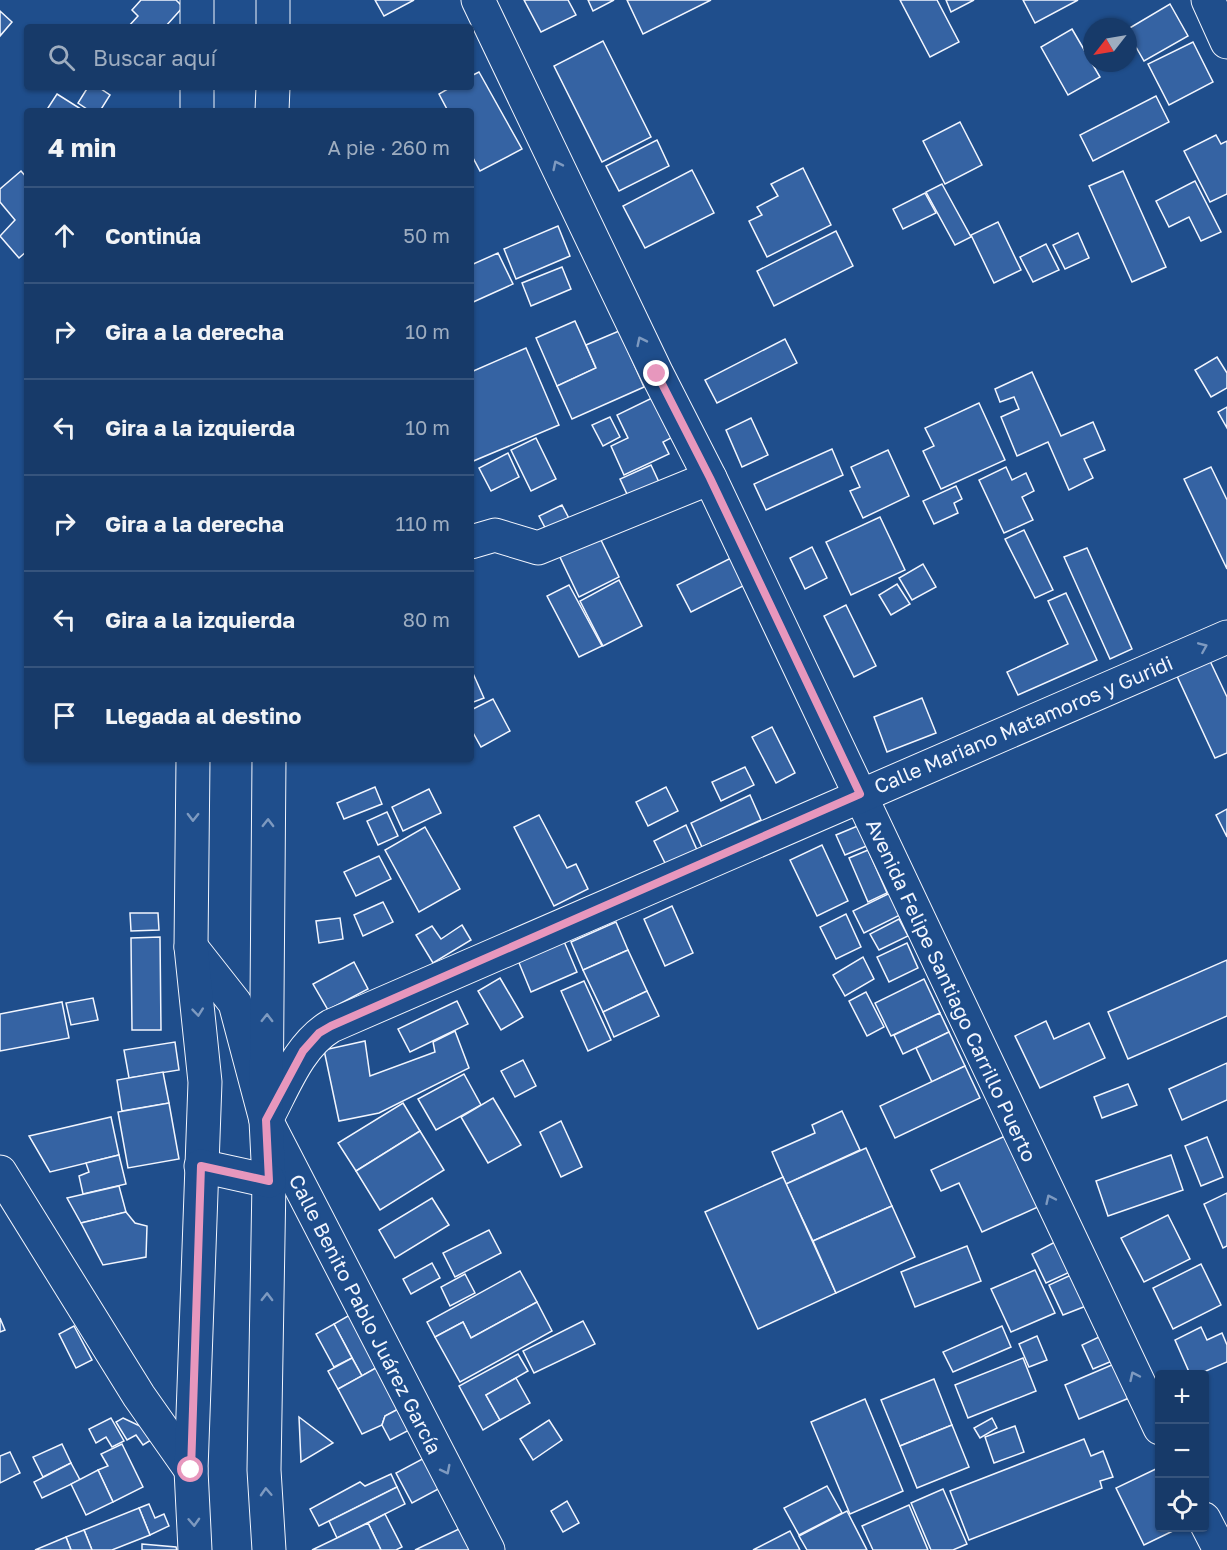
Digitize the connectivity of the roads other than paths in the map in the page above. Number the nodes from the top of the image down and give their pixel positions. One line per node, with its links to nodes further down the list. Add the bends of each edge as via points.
1 (197, 0): 5 (street)
2 (273, 0): 6 (street)
3 (478, 0): 12 (street, Avenida Felipe Santiago Carrillo Puerto, one-way to 3)
4 (1208, 0): 7 (street)
5 (197, 24)
6 (273, 24)
7 (1227, 42)
8 (197, 90): 10 (street)
9 (273, 90): 11 (street)
10 (197, 108)
11 (272, 108)
12 (710, 478): 13 (street, via 538,548 495,535); 17 (street, Avenida Felipe Santiago Carrillo Puerto)
13 (474, 541)
14 (1227, 637): 17 (street, Calle Mariano Matamoros y Guridi, one-way to 14)
15 (194, 762): 18 (street, one-way to 18)
16 (269, 762): 19 (street, one-way to 16)
17 (860, 794): 19 (street, Calle Mariano Matamoros y Guridi, via 331,1026 303,1051); 23 (street, Avenida Felipe Santiago Carrillo Puerto, one-way to 17)
18 (192, 947): 19 (street, Calle Benito Pablo Juárez García, via 235,1003); 20 (street, one-way to 20, via 205,1082)
19 (266, 1120): 22 (street); 28 (street, Calle Benito Pablo Juárez García, one-way to 28)
20 (201, 1166): 22 (street); 24 (street)
21 (0, 1172): 24 (street, via 139,1396)
22 (269, 1181): 27 (street, one-way to 22, via 264,1470)
23 (1158, 1424)
24 (191, 1470): 26 (street, one-way to 26)
25 (1209, 1529): 29 (street)
26 (195, 1550)
27 (269, 1550)
28 (488, 1550)
29 (1220, 1550)

